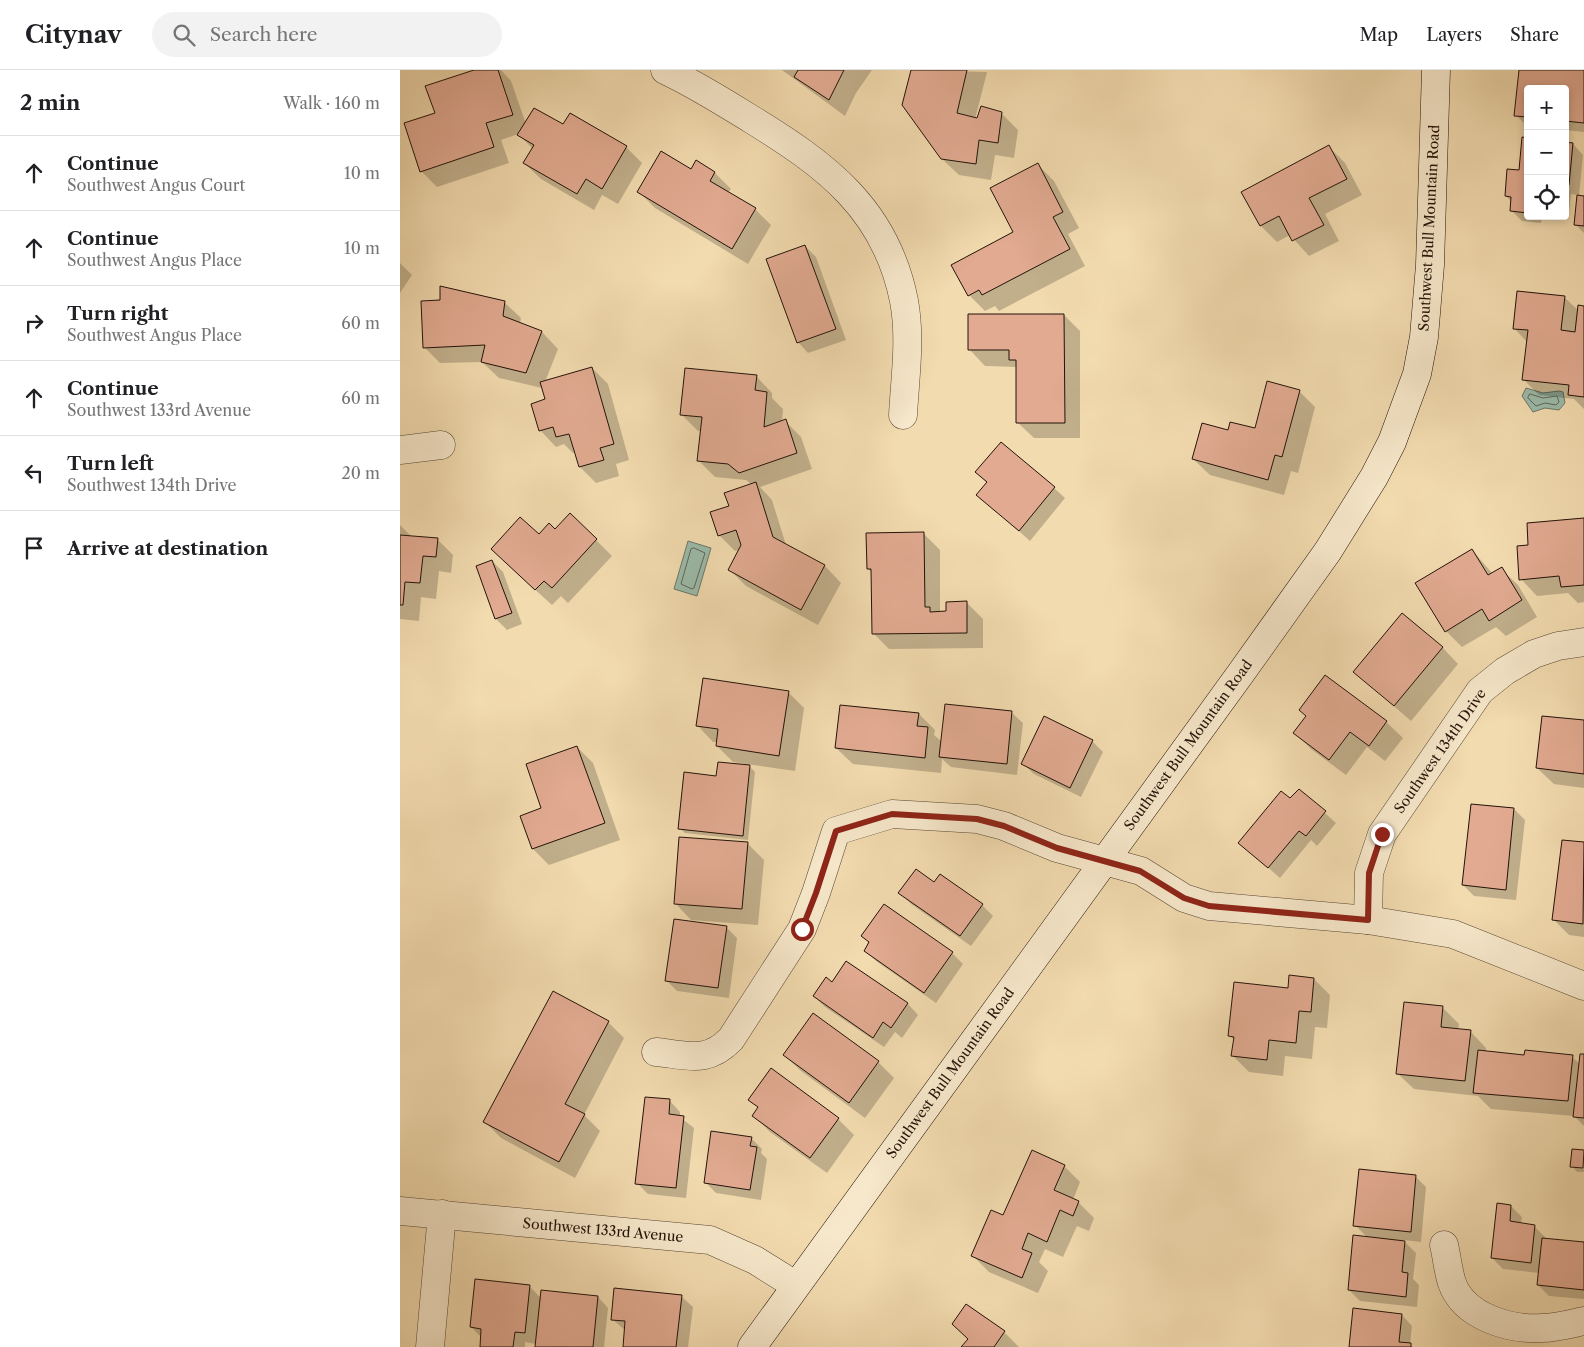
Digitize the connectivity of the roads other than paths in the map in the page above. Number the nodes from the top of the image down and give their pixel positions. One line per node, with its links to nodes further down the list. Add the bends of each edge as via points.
1 (665, 70): 3 (street, via 693,83 792,144 832,174 865,210 892,257 904,302 907,350)
2 (1436, 70): 7 (street, Southwest Bull Mountain Road, via 1430,265 1424,337 1417,374 1392,442 1328,551)
3 (903, 415)
4 (441, 445): 5 (street)
5 (400, 450)
6 (1584, 642): 8 (street, Southwest 134th Drive, via 1534,654 1505,670 1480,691 1382,834 1369,873)
7 (1103, 862): 8 (street, via 1140,871 1184,898 1209,906); 10 (street, via 977,819 892,814 836,831 802,929 731,1039 720,1051 703,1056); 14 (street, Southwest Bull Mountain Road)
8 (1368, 920): 9 (street, via 1453,934)
9 (1584, 986)
10 (656, 1052)
11 (400, 1211): 12 (street, Southwest 133rd Avenue)
12 (442, 1214): 14 (street, Southwest 133rd Avenue, via 710,1240 755,1260); 17 (street)
13 (1444, 1245): 16 (street, via 1453,1284 1464,1302)
14 (795, 1285): 18 (street, Southwest Bull Mountain Road)
15 (1584, 1321): 16 (street)
16 (1514, 1337)
17 (430, 1347)
18 (752, 1347)

